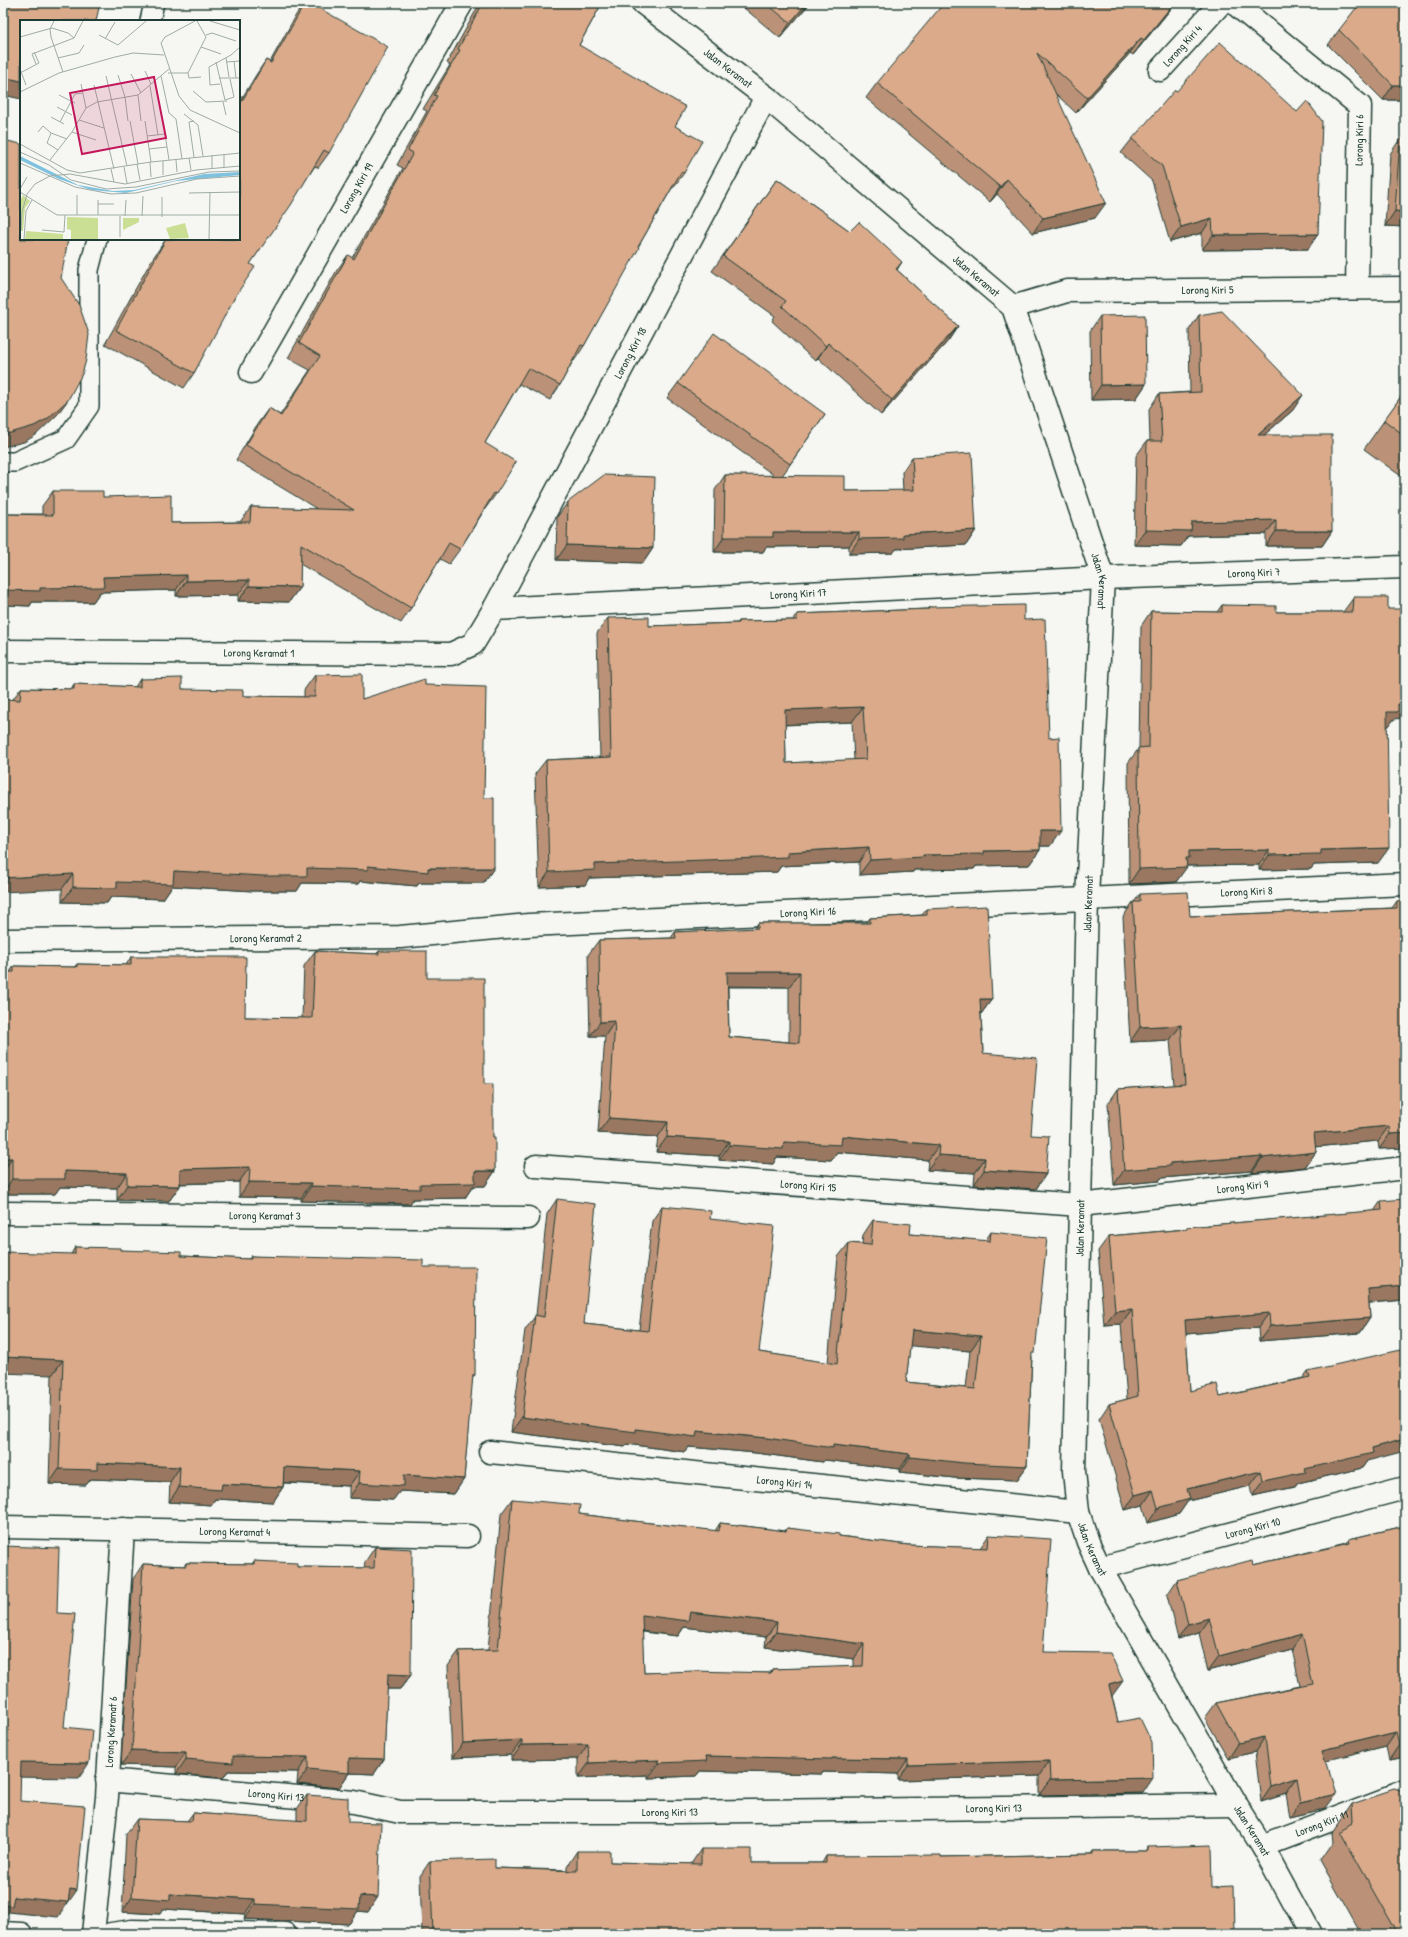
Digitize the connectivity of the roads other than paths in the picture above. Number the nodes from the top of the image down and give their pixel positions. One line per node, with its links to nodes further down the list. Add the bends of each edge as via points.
1 (154, 3): 6 (lane)
2 (462, 3): 13 (street, Lorong Kiri 19)
3 (643, 3): 8 (street, Jalan Keramat)
4 (1221, 3): 7 (street, Lorong Kiri 4)
5 (1234, 3): 10 (street, Lorong Kiri 6, via 1360,106)
6 (150, 20)
7 (1160, 70)
8 (766, 97): 12 (street, Jalan Keramat); 17 (street, Lorong Kiri 18)
9 (97, 240): 14 (lane, via 89,270 89,406 66,439 15,462)
10 (1357, 288): 11 (street, Lorong Kiri 5); 12 (street, Lorong Kiri 5, via 1067,291)
11 (1405, 288)
12 (1013, 307): 16 (street, Jalan Keramat)
13 (251, 372)
14 (3, 462)
15 (1405, 567): 16 (street, Lorong Kiri 7)
16 (1103, 578): 17 (street, Lorong Kiri 17); 20 (street, Jalan Keramat)
17 (494, 609): 18 (street, Lorong Keramat 1, via 473,644 451,654)
18 (3, 651)
19 (1405, 884): 20 (street, Lorong Kiri 8)
20 (1087, 898): 21 (street, Lorong Kiri 16); 25 (street, Jalan Keramat)
21 (529, 924): 22 (street, Lorong Keramat 2, via 400,937)
22 (3, 940)
23 (536, 1166): 25 (street, Lorong Kiri 15)
24 (1405, 1168): 25 (street, Lorong Kiri 9)
25 (1080, 1205): 30 (street, Jalan Keramat, via 1074,1471)
26 (3, 1213): 27 (street, Lorong Keramat 3)
27 (528, 1218)
28 (490, 1452): 30 (street, Lorong Kiri 14)
29 (1405, 1488): 34 (street, Lorong Kiri 10)
30 (1078, 1512): 34 (street, Jalan Keramat)
31 (3, 1527): 32 (street, Lorong Keramat 4)
32 (123, 1530): 33 (street, Lorong Keramat 4); 35 (street, Lorong Keramat 6)
33 (468, 1536)
34 (1100, 1568): 37 (street, Jalan Keramat)
35 (108, 1780): 37 (street, Lorong Kiri 13, via 354,1802 400,1812 678,1812); 41 (street, Lorong Keramat 6)
36 (1405, 1792): 38 (street, Lorong Kiri 11)
37 (1236, 1805): 38 (street, Jalan Keramat)
38 (1262, 1846): 44 (street, Jalan Keramat)
39 (3, 1933): 40 (street)
40 (21, 1934)
41 (93, 1934)
42 (110, 1934): 43 (street, via 132,1930)
43 (285, 1934)
44 (1310, 1934)

